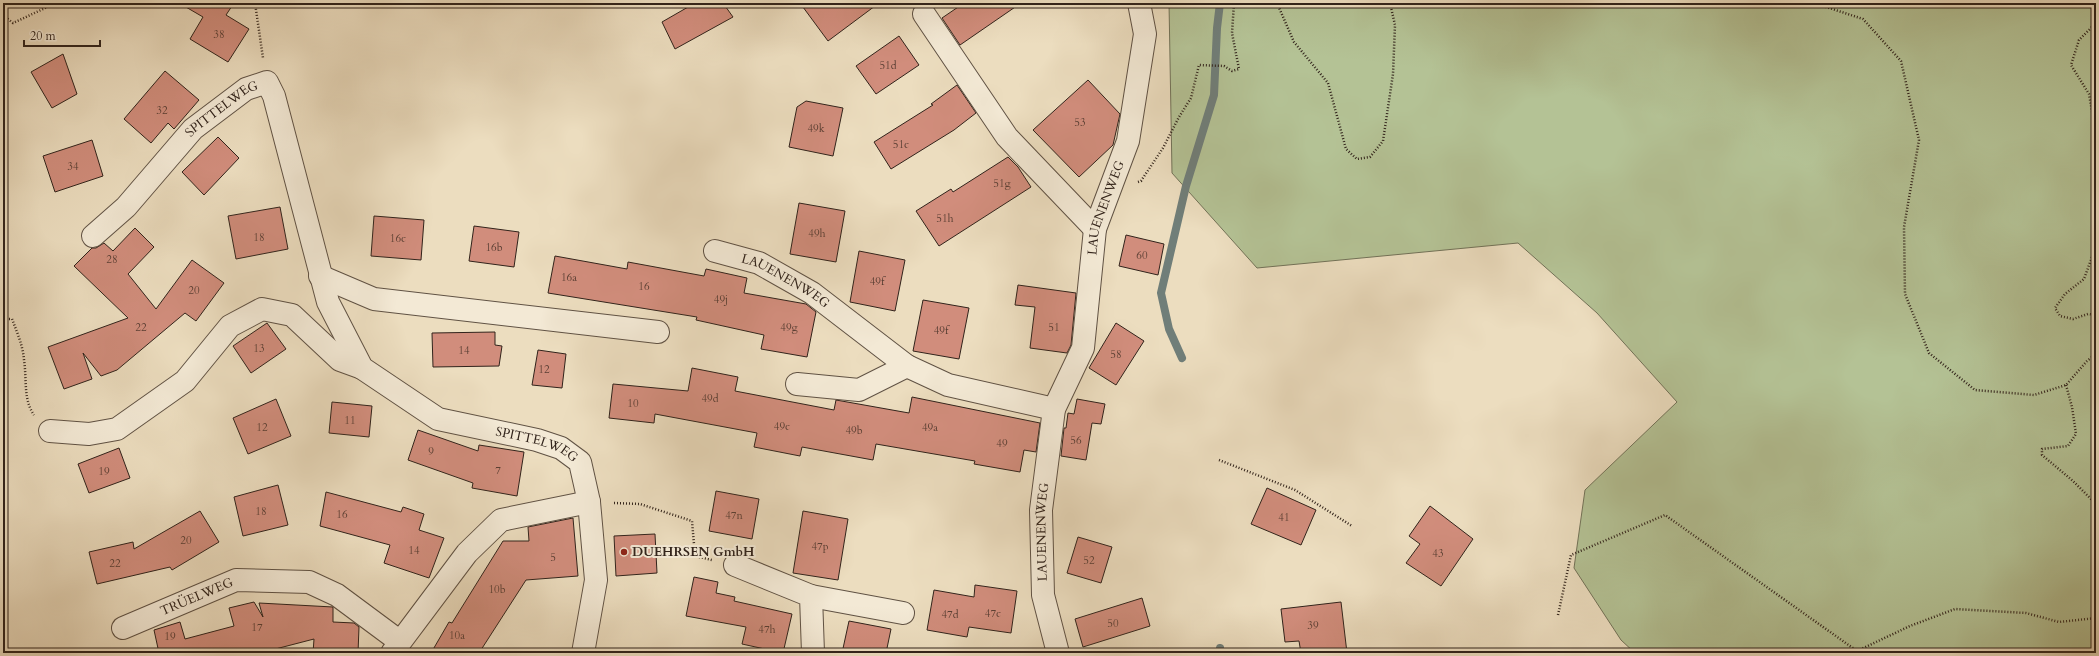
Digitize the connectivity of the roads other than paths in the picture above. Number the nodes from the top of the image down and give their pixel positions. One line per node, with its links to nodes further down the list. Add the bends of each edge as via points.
1 (1139, 3): 3 (street, LAUENENWEG, via 1145,34 1128,141)
2 (924, 14): 3 (street, via 1007,137)
3 (1095, 229): 11 (street, LAUENENWEG, via 1083,348)
4 (93, 236): 6 (street, SPITTELWEG, via 126,207 193,129 246,89 267,82 274,96)
5 (715, 251): 8 (street, LAUENENWEG, via 760,263 812,294)
6 (320, 276): 7 (street, via 374,300); 9 (street, SPITTELWEG, via 328,302)
7 (658, 332)
8 (907, 366): 10 (street, via 859,390); 11 (street, LAUENENWEG, via 948,385)
9 (362, 368): 12 (street, SPITTELWEG, via 340,360 292,315 262,309 230,326 185,381 117,429 90,434); 13 (street, SPITTELWEG, via 438,419 537,440 561,448 580,462)
10 (797, 384)
11 (1054, 409): 21 (street, LAUENENWEG, via 1041,510 1043,595)
12 (50, 431)
13 (590, 502): 18 (street, TRÜELWEG, via 501,520 467,553); 19 (street, SPITTELWEG, via 596,580)
14 (736, 565): 15 (street)
15 (811, 596): 16 (street); 20 (street)
16 (903, 613)
17 (123, 628): 18 (street, TRÜELWEG, via 236,580 309,582 337,595)
18 (395, 647)
19 (583, 653)
20 (813, 653)
21 (1058, 653)

